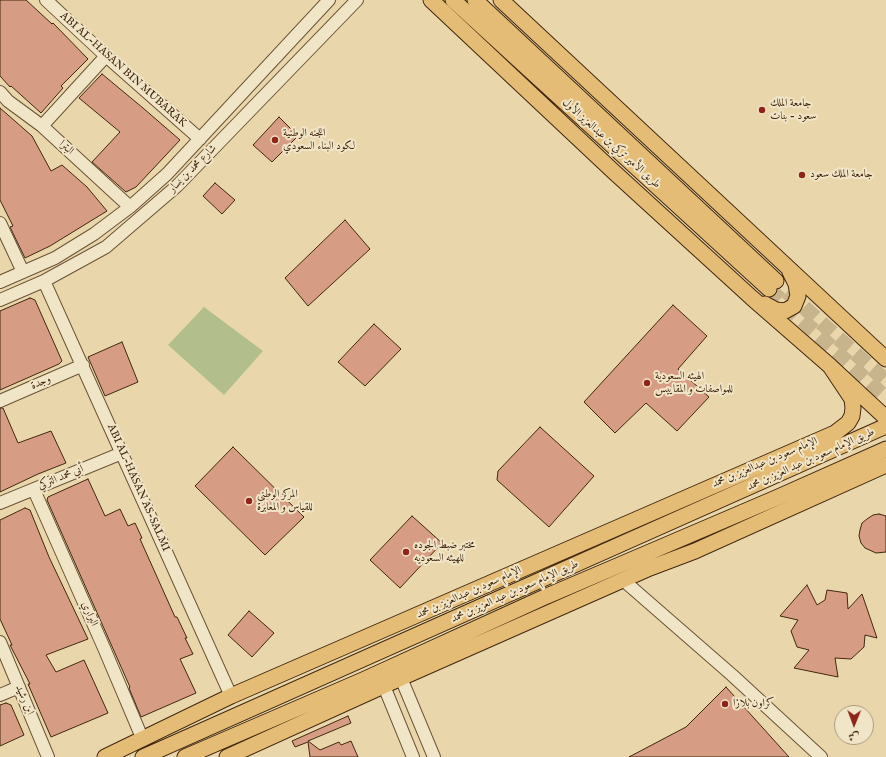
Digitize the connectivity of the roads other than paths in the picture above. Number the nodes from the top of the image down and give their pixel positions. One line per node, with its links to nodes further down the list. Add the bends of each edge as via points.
1 (46, 0): 8 (street, ABI AL-HASAN BIN MUBARAK)
2 (329, 0): 11 (street, شارع محمد بن يسار)
3 (357, 0): 16 (street, شارع محمد بن يسار, via 177,186 106,247)
4 (431, 0): 18 (main road)
5 (453, 0): 6 (main road, طريق الأمير تركي بن عبدالعزيز الأول, via 773,285)
6 (475, 0)
7 (501, 0): 14 (main road)
8 (106, 56): 10 (street); 11 (street, ABI AL-HASAN BIN MUBARAK)
9 (3, 99): 10 (street, البترا)
10 (42, 126): 12 (street, البترا)
11 (200, 139): 12 (street, شارع محمد بن يسار, via 167,174)
12 (130, 207): 15 (street, شارع محمد بن يسار, via 94,234 55,258)
13 (0, 223): 15 (street)
14 (788, 268): 18 (main road, via 796,284 798,296 794,306 785,311 776,310); 20 (main road)
15 (23, 272): 17 (street, شارع محمد بن يسار)
16 (44, 281): 19 (street, شارع محمد بن يسار); 21 (street, ABI AL-HASAN AS-SALMI)
17 (0, 282)
18 (752, 298): 22 (main road)
19 (0, 300)
20 (886, 359)
21 (82, 365): 23 (street, وجدة); 27 (street, ABI AL-HASAN AS-SALMI)
22 (830, 366): 24 (main road); 30 (main road, الإمام سعود بن عبدالعزيز بن محمد, via 852,399 852,416 848,423 835,433)
23 (0, 401)
24 (886, 418)
25 (886, 426): 28 (main road, طريق الإمام سعود بن عبد العزيز بن محمد)
26 (886, 449): 32 (main road, طريق الإمام سعود بن عبد العزيز بن محمد)
27 (122, 453): 31 (street, أبي محمد التركي); 42 (street, ABI AL-HASAN AS-SALMI)
28 (819, 456): 30 (main road); 40 (main road, طريق الإمام سعود بن عبد العزيز بن محمد)
29 (885, 465): 34 (main road, via 695,551)
30 (742, 473): 42 (main road, الإمام سعود بن عبدالعزيز بن محمد)
31 (34, 490): 33 (street, أبي محمد التركي); 45 (street, البراري)
32 (776, 498): 34 (main road); 49 (main road, طريق الإمام سعود بن عبد العزيز بن محمد)
33 (0, 504)
34 (650, 568): 35 (main road)
35 (623, 580): 37 (main road); 53 (street, via 727,670)
36 (0, 642): 39 (street, ابن رشيد)
37 (401, 678): 38 (main road); 43 (street)
38 (384, 686): 44 (street); 50 (main road)
39 (19, 687): 41 (street); 46 (street, ابن رشيد)
40 (300, 687): 45 (main road); 48 (main road, طريق الإمام سعود بن عبد العزيز بن محمد)
41 (0, 695)
42 (232, 696): 45 (main road, الإمام سعود بن عبدالعزيز بن محمد)
43 (412, 707): 44 (street); 52 (street)
44 (397, 714): 51 (street)
45 (143, 740): 47 (main road, الإمام سعود بن عبدالعزيز بن محمد)
46 (48, 757)
47 (105, 757)
48 (143, 757)
49 (185, 757)
50 (228, 757)
51 (414, 757)
52 (434, 757)
53 (820, 757)

